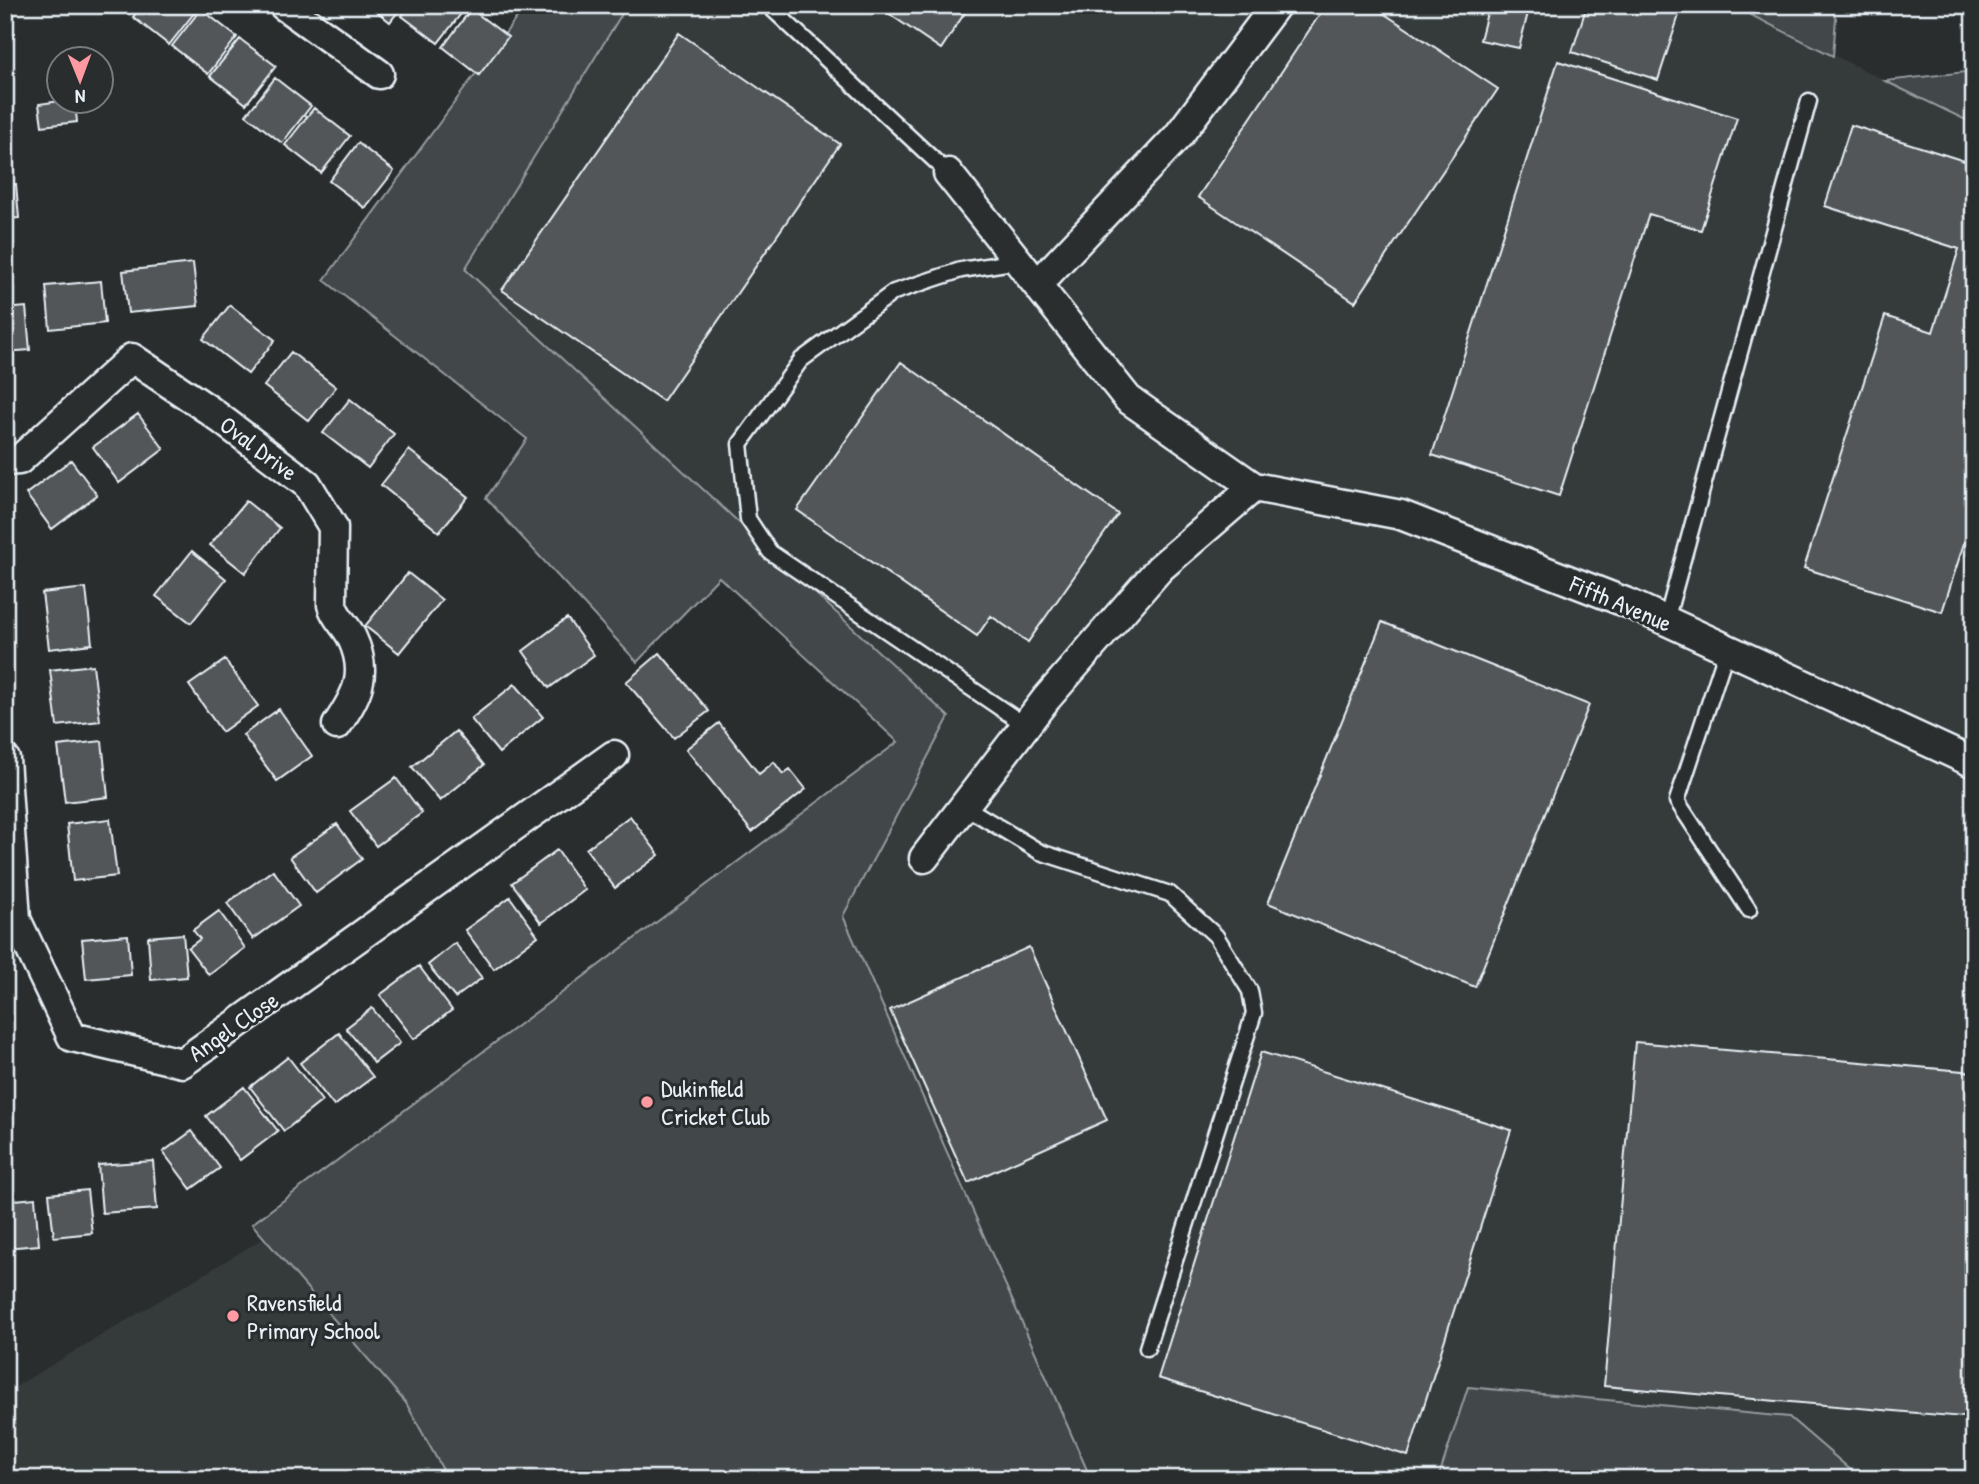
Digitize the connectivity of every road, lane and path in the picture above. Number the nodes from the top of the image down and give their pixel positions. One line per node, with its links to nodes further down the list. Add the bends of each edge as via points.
1 (283, 5): 4 (street)
2 (768, 5): 6 (lane)
3 (1276, 5): 8 (street, via 1178,136)
4 (379, 74)
5 (1809, 102): 11 (lane)
6 (948, 173): 7 (street)
7 (1019, 261): 8 (street); 14 (lane, via 961,270 894,292 801,360 740,444 748,520 770,552)
8 (1038, 284): 10 (street, via 1128,399)
9 (5, 461): 13 (street, Oval Drive, via 19,460 132,358 307,484 333,527 332,606 352,636 361,677 357,696)
10 (1254, 486): 11 (street, Fifth Avenue, via 1401,515); 14 (street, via 1160,568)
11 (1666, 621): 12 (street, Fifth Avenue)
12 (1727, 649): 17 (street, Fifth Avenue); 20 (lane, via 1677,801)
13 (337, 725)
14 (1025, 725): 18 (street)
15 (614, 755): 16 (street, Angel Close, via 182,1063 72,1037 16,919)
16 (5, 759)
17 (1974, 763)
18 (964, 806): 19 (street); 21 (lane, via 1040,852 1170,894 1216,936 1250,991 1254,1013)
19 (924, 858)
20 (1749, 910)
21 (1147, 1348)

